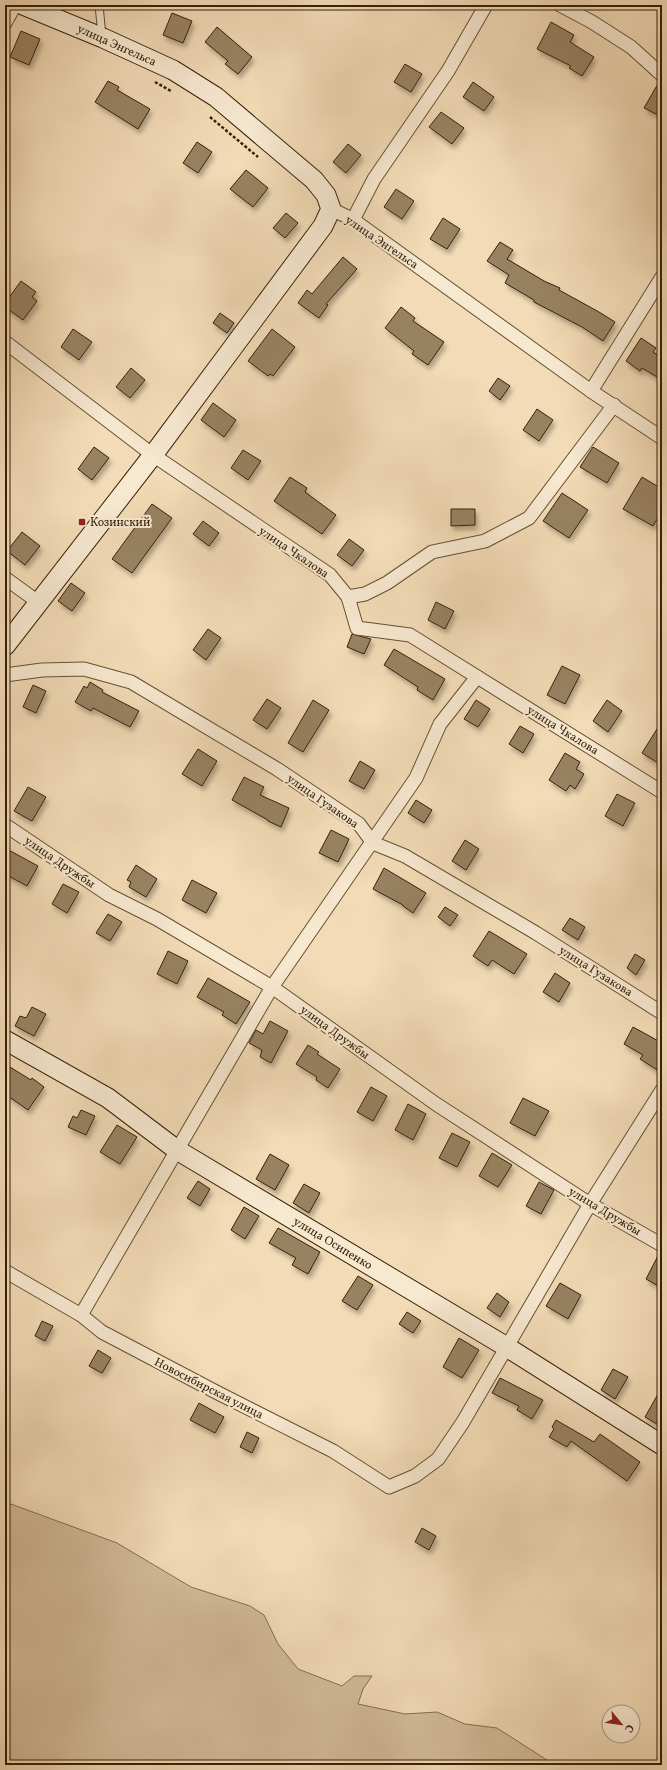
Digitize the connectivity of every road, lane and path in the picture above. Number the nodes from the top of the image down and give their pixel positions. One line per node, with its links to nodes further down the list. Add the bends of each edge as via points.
1 (15, 5): 6 (street)
2 (23, 5): 7 (main road, улица Энгельса)
3 (99, 5): 7 (lane)
4 (486, 5): 14 (street, via 448,71 374,179)
5 (560, 5): 8 (street, via 631,47)
6 (5, 22)
7 (103, 38): 13 (main road, улица Энгельса, via 173,70 216,97 314,180 326,195)
8 (662, 75)
9 (152, 81): 10 (path)
10 (173, 92)
11 (205, 112): 12 (path)
12 (263, 161)
13 (330, 209): 14 (street, улица Энгельса); 20 (main road, via 324,226)
14 (352, 219): 17 (street, улица Энгельса)
15 (662, 276): 17 (street)
16 (5, 342): 20 (street, улица Чкалова)
17 (590, 391): 18 (street, улица Энгельса)
18 (614, 405): 19 (street, улица Энгельса); 22 (street, via 529,518 485,541 432,552 387,583 365,594)
19 (662, 438)
20 (153, 455): 22 (street, улица Чкалова, via 330,575); 23 (main road)
21 (5, 578): 23 (street)
22 (348, 597): 26 (street, улица Чкалова, via 357,628 410,635)
23 (38, 602): 24 (main road)
24 (5, 646)
25 (5, 674): 29 (street, улица Гузакова, via 84,669 131,682 277,769 359,824)
26 (477, 677): 27 (street, улица Чкалова); 29 (street, via 440,724 416,778)
27 (662, 792)
28 (5, 825): 30 (street, улица Дружбы, via 109,895 157,919)
29 (373, 843): 30 (street); 31 (street, улица Гузакова, via 412,860 536,933)
30 (272, 987): 34 (street); 35 (street, улица Дружбы, via 436,1104)
31 (662, 1013)
32 (5, 1040): 34 (main road, улица Осипенко, via 108,1098)
33 (662, 1090): 35 (street)
34 (177, 1150): 38 (street); 39 (main road, улица Осипенко)
35 (590, 1204): 36 (street, улица Дружбы); 39 (street)
36 (662, 1245)
37 (5, 1271): 38 (street, Новосибирская улица)
38 (81, 1315): 39 (street, Новосибирская улица, via 102,1332 333,1451 389,1487 416,1476 438,1459 463,1422)
39 (506, 1346): 40 (main road, улица Осипенко)
40 (662, 1445)

